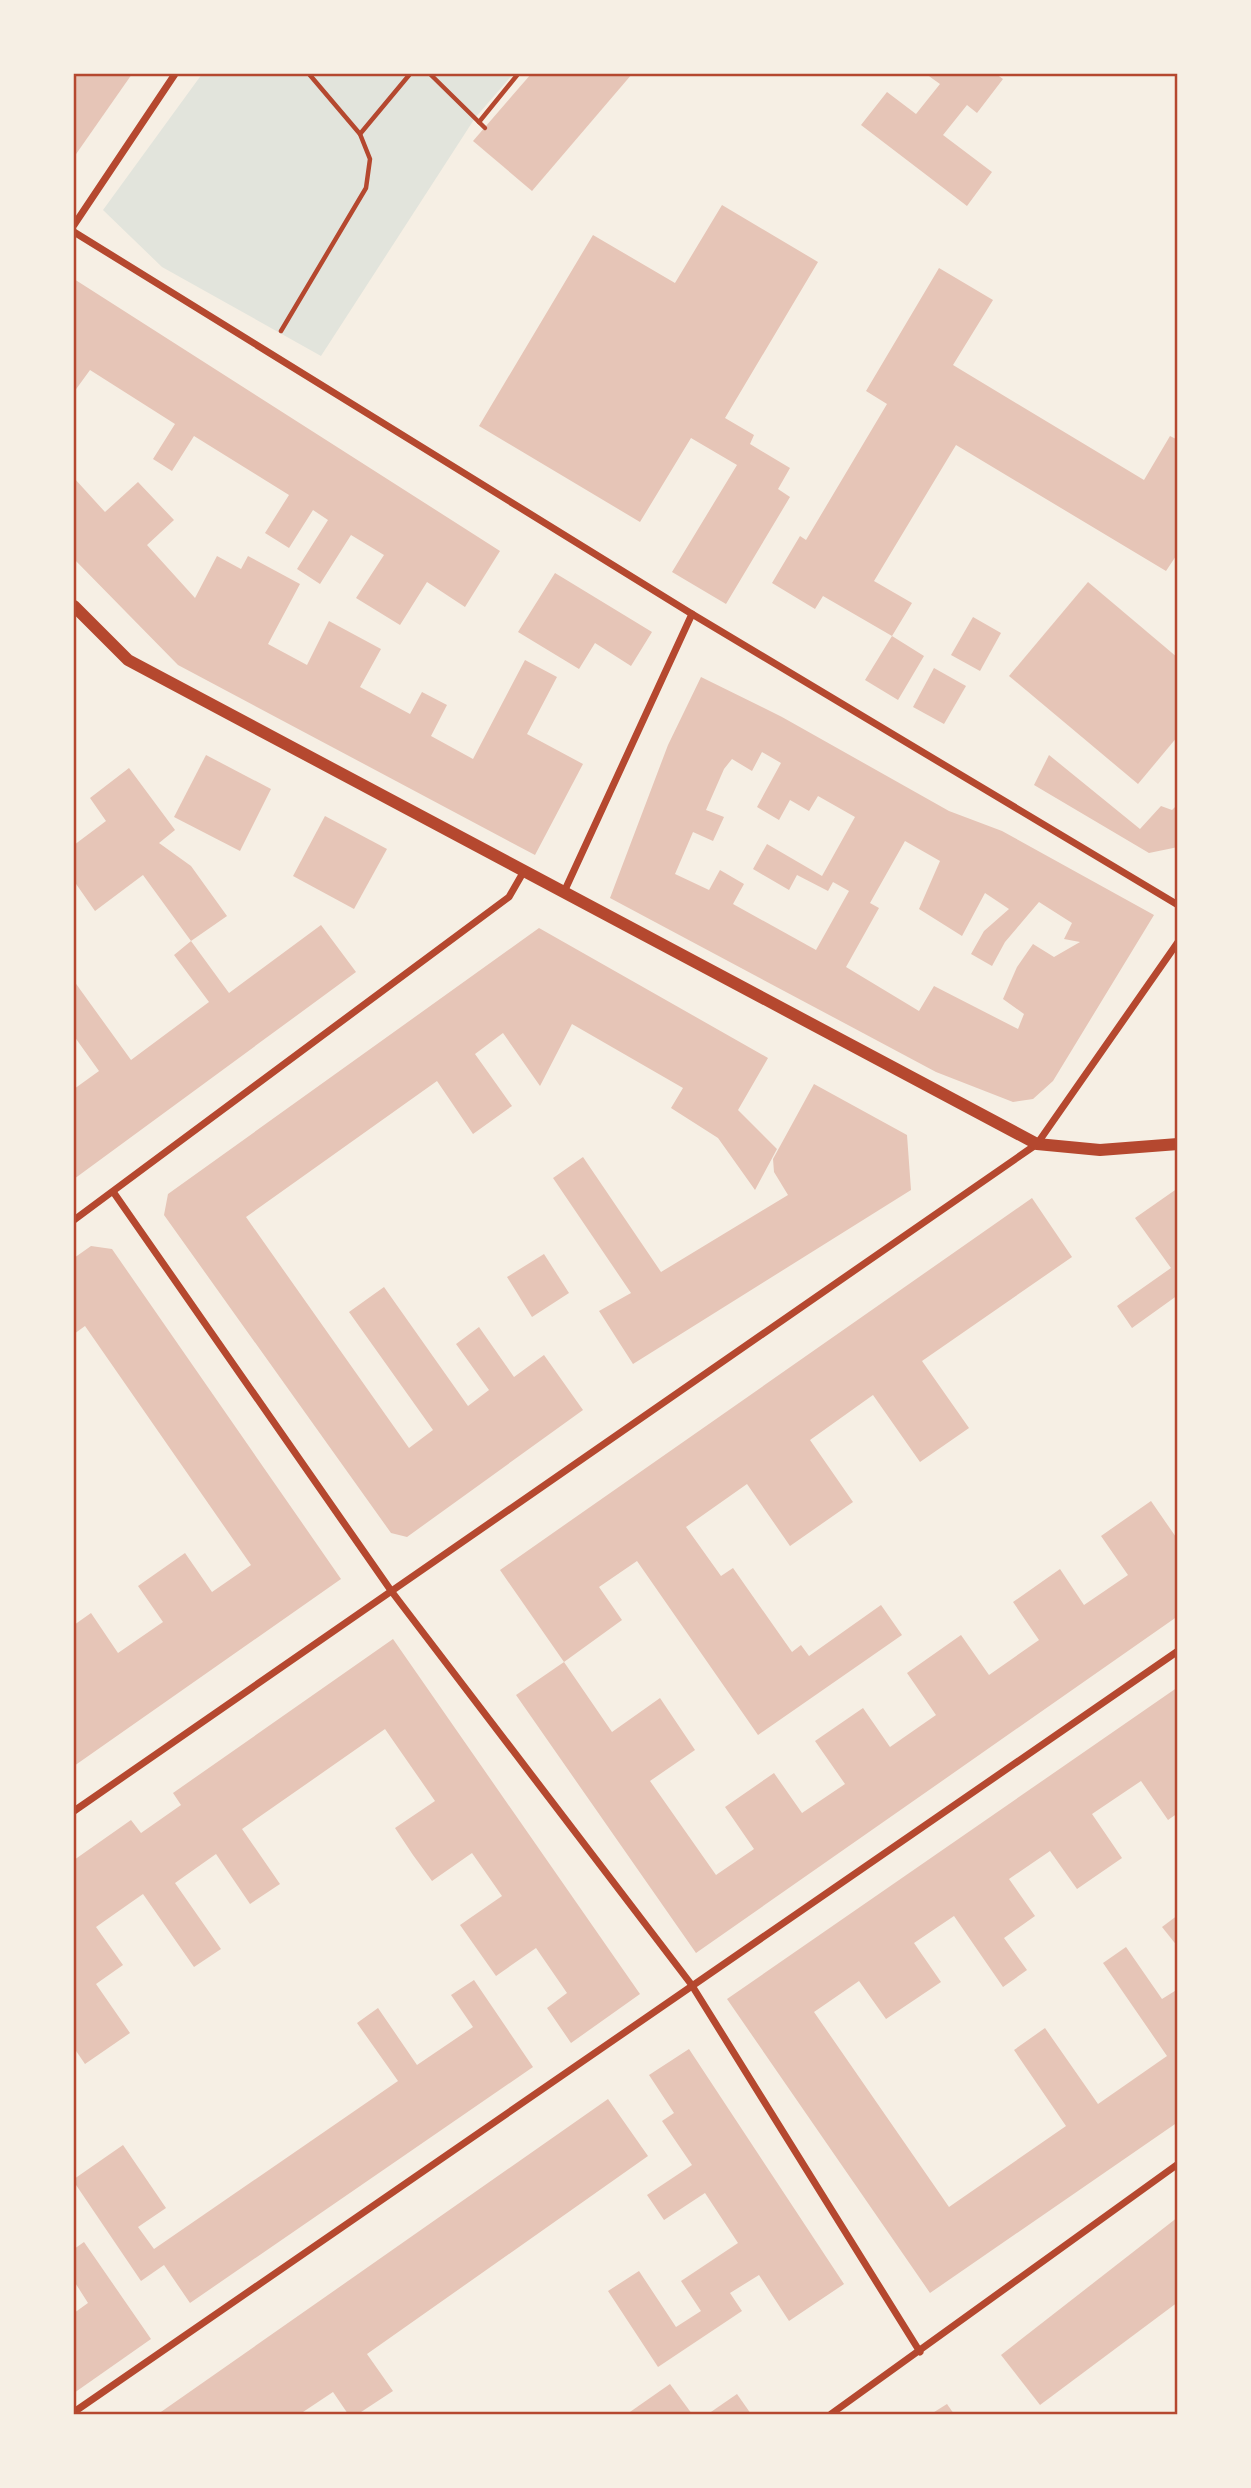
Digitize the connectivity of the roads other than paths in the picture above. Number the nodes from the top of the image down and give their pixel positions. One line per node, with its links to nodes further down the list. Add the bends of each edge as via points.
1 (175, 74): 2 (street)
2 (74, 225)
3 (74, 232): 5 (street)
4 (74, 607): 6 (street, via 128,660)
5 (692, 614): 7 (street); 8 (street)
6 (524, 871): 7 (street); 12 (street, via 509,897)
7 (564, 892): 10 (street)
8 (1178, 905)
9 (1178, 942): 10 (street)
10 (1037, 1144): 11 (street, via 1100,1150); 14 (street)
11 (1178, 1144)
12 (114, 1193): 13 (street); 14 (street)
13 (74, 1220)
14 (392, 1592): 16 (street); 17 (street)
15 (1178, 1651): 17 (street)
16 (74, 1811)
17 (691, 1984): 19 (street); 20 (street)
18 (1178, 2164): 19 (street)
19 (920, 2352): 21 (street)
20 (74, 2412)
21 (831, 2414)

